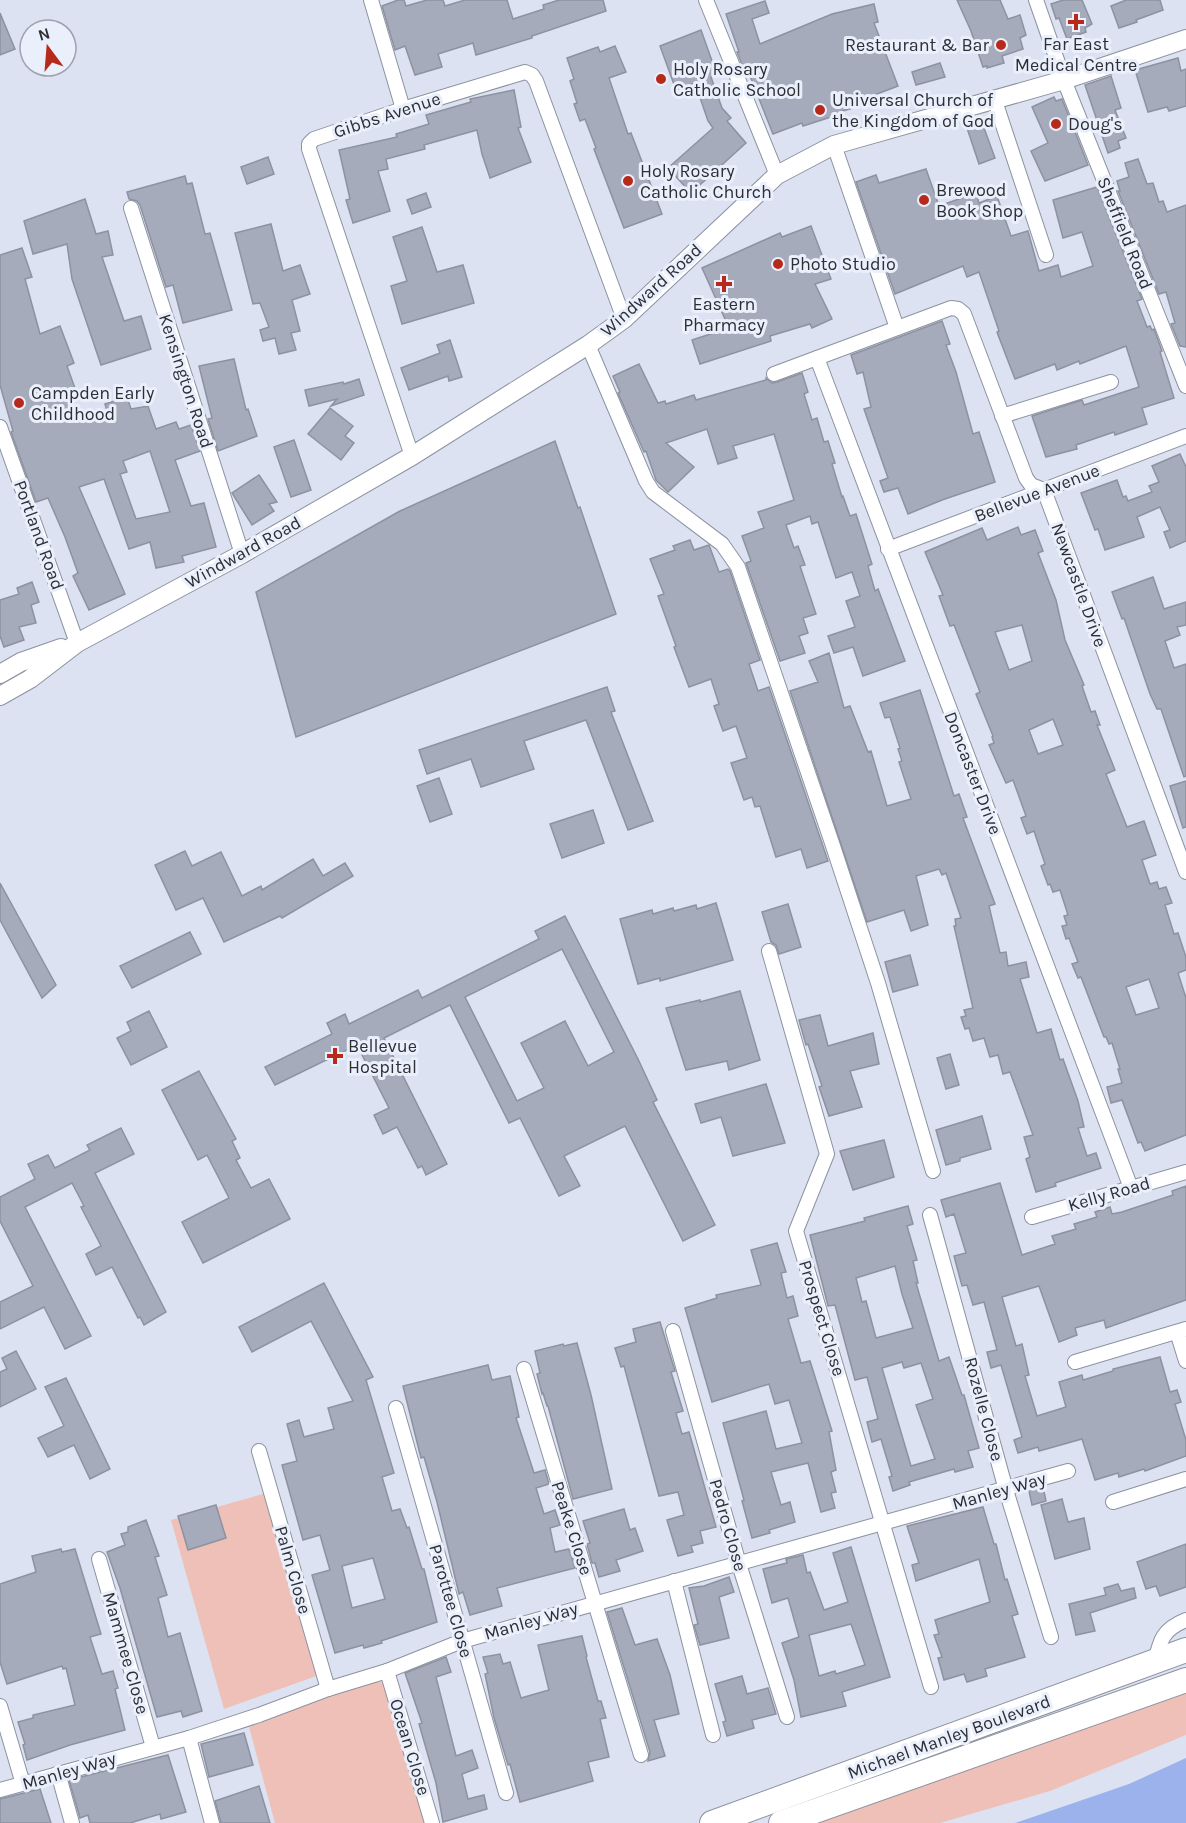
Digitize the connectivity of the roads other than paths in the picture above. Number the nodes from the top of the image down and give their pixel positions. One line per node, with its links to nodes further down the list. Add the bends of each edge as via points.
1 (371, 0): 7 (street)
2 (706, 0): 9 (street)
3 (1036, 0): 5 (street, Sheffield Road)
4 (1186, 39): 5 (main road, Windward Road)
5 (1064, 80): 6 (main road, Windward Road); 18 (street, Sheffield Road)
6 (994, 98): 8 (main road, Windward Road); 11 (street)
7 (403, 109): 12 (street, Gibbs Avenue, via 525,72 532,75); 22 (street, Gibbs Avenue, via 314,139 309,149)
8 (834, 145): 9 (main road, Windward Road); 13 (street)
9 (777, 175): 12 (main road, Windward Road)
10 (131, 208): 25 (street, Kensington Road)
11 (1046, 255)
12 (624, 319): 14 (main road, Windward Road)
13 (897, 328): 15 (street); 19 (street, Newcastle Drive, via 951,308 964,314)
14 (588, 345): 22 (main road, Windward Road); 31 (street, via 653,492 722,544 738,567 878,983)
15 (818, 358): 16 (street); 24 (street, Doncaster Drive)
16 (774, 374)
17 (1112, 382): 19 (street)
18 (1186, 386)
19 (1002, 416): 23 (street, Newcastle Drive, via 1026,478 1031,485)
20 (0, 427): 26 (street, Portland Road)
21 (1186, 436): 23 (street, Bellevue Avenue)
22 (412, 456): 25 (main road, Windward Road)
23 (1044, 490): 24 (street, Bellevue Avenue); 29 (street, Newcastle Drive)
24 (888, 549): 33 (street, Doncaster Drive)
25 (242, 554): 26 (main road, Windward Road)
26 (77, 643): 27 (main road, Windward Road, via 21,662); 28 (main road, Windward Road, via 30,679)
27 (0, 674)
28 (0, 696)
29 (1186, 872)
30 (769, 951): 47 (street, Prospect Close, via 827,1154 796,1231)
31 (933, 1171)
32 (1186, 1172): 33 (street, Kelly Road)
33 (1131, 1188): 35 (street, Kelly Road)
34 (930, 1215): 45 (street, Rozelle Close)
35 (1032, 1217)
36 (1181, 1330): 38 (street); 39 (street)
37 (673, 1331): 49 (street, Pedro Close)
38 (1186, 1361)
39 (1075, 1362)
40 (524, 1369): 51 (street, Peake Close)
41 (396, 1408): 54 (street, Parottee Close)
42 (259, 1451): 60 (street, Palm Close)
43 (1068, 1471): 45 (street, Manley Way)
44 (1186, 1479): 46 (street)
45 (1006, 1490): 47 (street, Manley Way); 53 (street, Rozelle Close)
46 (1113, 1502)
47 (883, 1524): 49 (street, Manley Way); 59 (street, Prospect Close)
48 (99, 1559): 65 (street, Mammee Close)
49 (739, 1564): 50 (street, Manley Way); 62 (street, Pedro Close)
50 (674, 1581): 51 (street, Manley Way); 63 (street)
51 (595, 1602): 54 (street, Manley Way); 66 (street, Peake Close)
52 (1186, 1620): 56 (street, via 1174,1625 1160,1640)
53 (1050, 1637)
54 (462, 1641): 57 (street, Manley Way); 70 (street, Parottee Close)
55 (1186, 1650): 56 (highway, Michael Manley Boulevard)
56 (1155, 1662): 74 (highway, Michael Manley Boulevard)
57 (387, 1671): 60 (street, Manley Way); 73 (street, Ocean Close)
58 (1186, 1680): 75 (highway, Michael Manley Boulevard)
59 (932, 1687)
60 (328, 1689): 64 (street, Manley Way)
61 (0, 1706): 68 (street)
62 (787, 1717)
63 (713, 1735)
64 (189, 1738): 65 (street, Manley Way); 72 (street)
65 (153, 1747): 67 (street, Manley Way)
66 (641, 1755)
67 (58, 1773): 68 (street, Manley Way); 71 (street)
68 (23, 1784): 69 (street, Manley Way)
69 (0, 1790)
70 (506, 1793)
71 (72, 1823)
72 (212, 1823)
73 (432, 1823)
74 (712, 1823)
75 (781, 1823)

